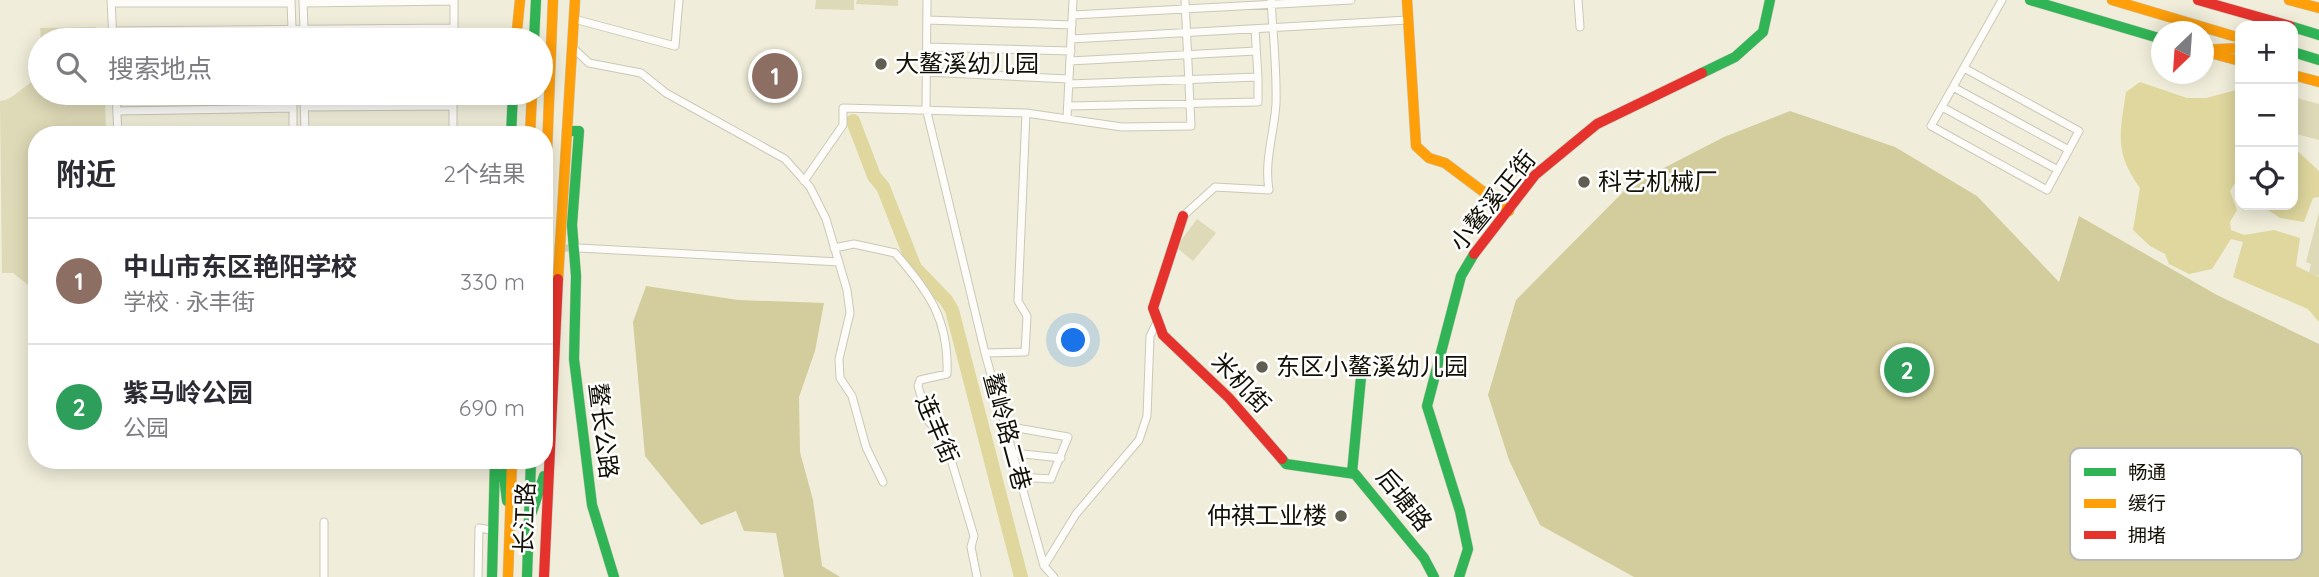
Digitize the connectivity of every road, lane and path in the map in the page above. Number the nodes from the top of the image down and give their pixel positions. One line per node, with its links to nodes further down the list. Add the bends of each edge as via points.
1 (536, 0): 36 (main road)
2 (553, 0): 37 (main road)
3 (680, 0): 22 (street, via 675,46)
4 (927, 0): 26 (street)
5 (1073, 0): 25 (street)
6 (1185, 0): 24 (street)
7 (1351, 0): 21 (street)
8 (1407, 0): 27 (main road)
9 (1578, 0): 30 (street)
10 (1770, 0): 91 (main road, 小鳌溪正街, via 1763,32 1735,57 1597,124 1535,175)
11 (2002, 0): 58 (street)
12 (2030, 0): 43 (main road)
13 (2112, 0): 44 (main road)
14 (2198, 0): 28 (main road)
15 (2289, 0): 23 (main road)
16 (111, 1): 17 (street); 31 (street)
17 (291, 1): 32 (street)
18 (303, 1): 19 (street); 33 (street)
19 (454, 1): 34 (street)
20 (521, 2): 35 (main road)
21 (1271, 2): 24 (street); 38 (street)
22 (573, 7): 46 (main road, 长江路)
23 (2319, 8)
24 (1185, 9): 25 (street); 41 (street)
25 (1073, 15): 29 (street)
26 (927, 20): 29 (street); 47 (street)
27 (1408, 20): 38 (street); 91 (main road, via 1416,146)
28 (2270, 21)
29 (1072, 25): 45 (street)
30 (1580, 27)
31 (113, 28)
32 (292, 28)
33 (304, 28)
34 (454, 28)
35 (518, 28)
36 (535, 28)
37 (552, 28)
38 (1274, 28): 39 (street); 92 (street, via 1276,104 1265,167 1269,190 1215,187)
39 (1255, 29): 41 (street); 51 (street)
40 (2298, 29): 42 (main road)
41 (1187, 33): 45 (street); 53 (street)
42 (2319, 35)
43 (2151, 36)
44 (2235, 36)
45 (1071, 39): 50 (street)
46 (572, 47): 87 (main road, 长江路); 90 (street, via 589,63 641,74 666,93 786,159)
47 (927, 47): 50 (street); 59 (street)
48 (2235, 48): 49 (main road)
49 (2214, 49)
50 (1071, 51): 57 (street)
51 (1256, 51): 53 (street); 61 (street)
52 (2214, 53): 55 (main road)
53 (1188, 54): 57 (street); 62 (street)
54 (2298, 54): 56 (main road)
55 (2235, 60)
56 (2319, 60)
57 (1070, 61): 63 (street)
58 (1964, 68): 65 (street); 88 (street, via 2079,131)
59 (926, 72): 63 (street); 76 (street)
60 (2298, 76): 64 (main road)
61 (1258, 77): 62 (street); 66 (street, via 1258,102)
62 (1189, 80): 63 (street); 66 (street)
63 (1069, 81): 72 (street)
64 (2319, 82)
65 (1953, 88): 74 (street); 88 (street)
66 (1190, 104): 72 (street); 79 (street, via 1191,126 1122,127)
67 (117, 105): 77 (street)
68 (512, 105): 84 (main road)
69 (531, 105): 85 (main road)
70 (548, 105): 86 (main road)
71 (453, 106): 73 (street); 83 (street)
72 (1068, 106): 79 (street)
73 (304, 107): 82 (street)
74 (1942, 107): 89 (street); 89 (street, via 1931,126 2047,190)
75 (293, 108): 77 (street); 81 (street)
76 (926, 108): 78 (street); 90 (street, via 843,108 843,125); 99 (street)
77 (117, 111): 80 (street)
78 (1026, 113): 79 (street); 99 (street, 鳌岭路二巷, via 1018,301 1027,316 1025,352)
79 (1067, 118)
80 (118, 126)
81 (293, 126)
82 (305, 126)
83 (453, 126)
84 (511, 126)
85 (530, 126)
86 (548, 126)
87 (567, 131): 98 (main road, 长江路); 126 (main road, 鳌长公路, via 579,131 572,225 574,359 581,428 592,505)
88 (2069, 150): 89 (street)
89 (2058, 170)
90 (804, 181): 94 (street, via 826,219)
91 (1509, 211): 130 (main road, 小鳌溪正街, via 1461,276 1427,406 1468,549)
92 (1184, 216): 97 (main road, via 1153,308)
93 (579, 248): 95 (street)
94 (834, 248): 95 (street); 127 (street, 连丰街, via 854,244 895,253 935,306 946,332 947,374 920,380 918,386 929,422 944,436 974,536 971,547)
95 (839, 262): 114 (street, via 850,313 839,359 840,378 852,396 866,447)
96 (553, 320): 98 (main road)
97 (1158, 320): 105 (main road, 米机街, via 1163,335 1228,398); 119 (street, via 1150,336 1147,416 1139,440 1076,514)
98 (555, 333): 100 (main road, 长江路)
99 (985, 353): 102 (street, 鳌岭路二巷)
100 (553, 371)
101 (1362, 377): 112 (main road)
102 (1006, 426): 103 (street, 鳌岭路二巷); 104 (street, via 1068,437)
103 (1013, 453): 104 (street); 113 (street, 鳌岭路二巷)
104 (1061, 458): 113 (street, via 1051,479)
105 (1286, 464): 112 (main road, 后塘路)
106 (494, 469): 118 (main road, 长江路)
107 (503, 469): 115 (main road, 长江路)
108 (511, 469): 115 (main road, 长江路)
109 (530, 469): 117 (main road, 长江路)
110 (547, 469): 117 (main road)
111 (548, 469): 125 (main road, 长江路)
112 (1352, 474): 129 (main road, 后塘路, via 1424,558)
113 (1020, 477): 119 (street, 鳌岭路二巷)
114 (883, 482)
115 (509, 513): 123 (main road, 长江路)
116 (324, 522): 120 (street)
117 (527, 526): 124 (main road, 长江路)
118 (491, 530): 121 (street, via 479,528); 122 (main road, 长江路)
119 (1044, 566): 128 (street, 鳌岭路二巷)
120 (324, 577)
121 (478, 577)
122 (492, 577)
123 (508, 577)
124 (527, 577)
125 (544, 577)
126 (614, 577)
127 (977, 577)
128 (1054, 577)
129 (1434, 577)
130 (1459, 577)

